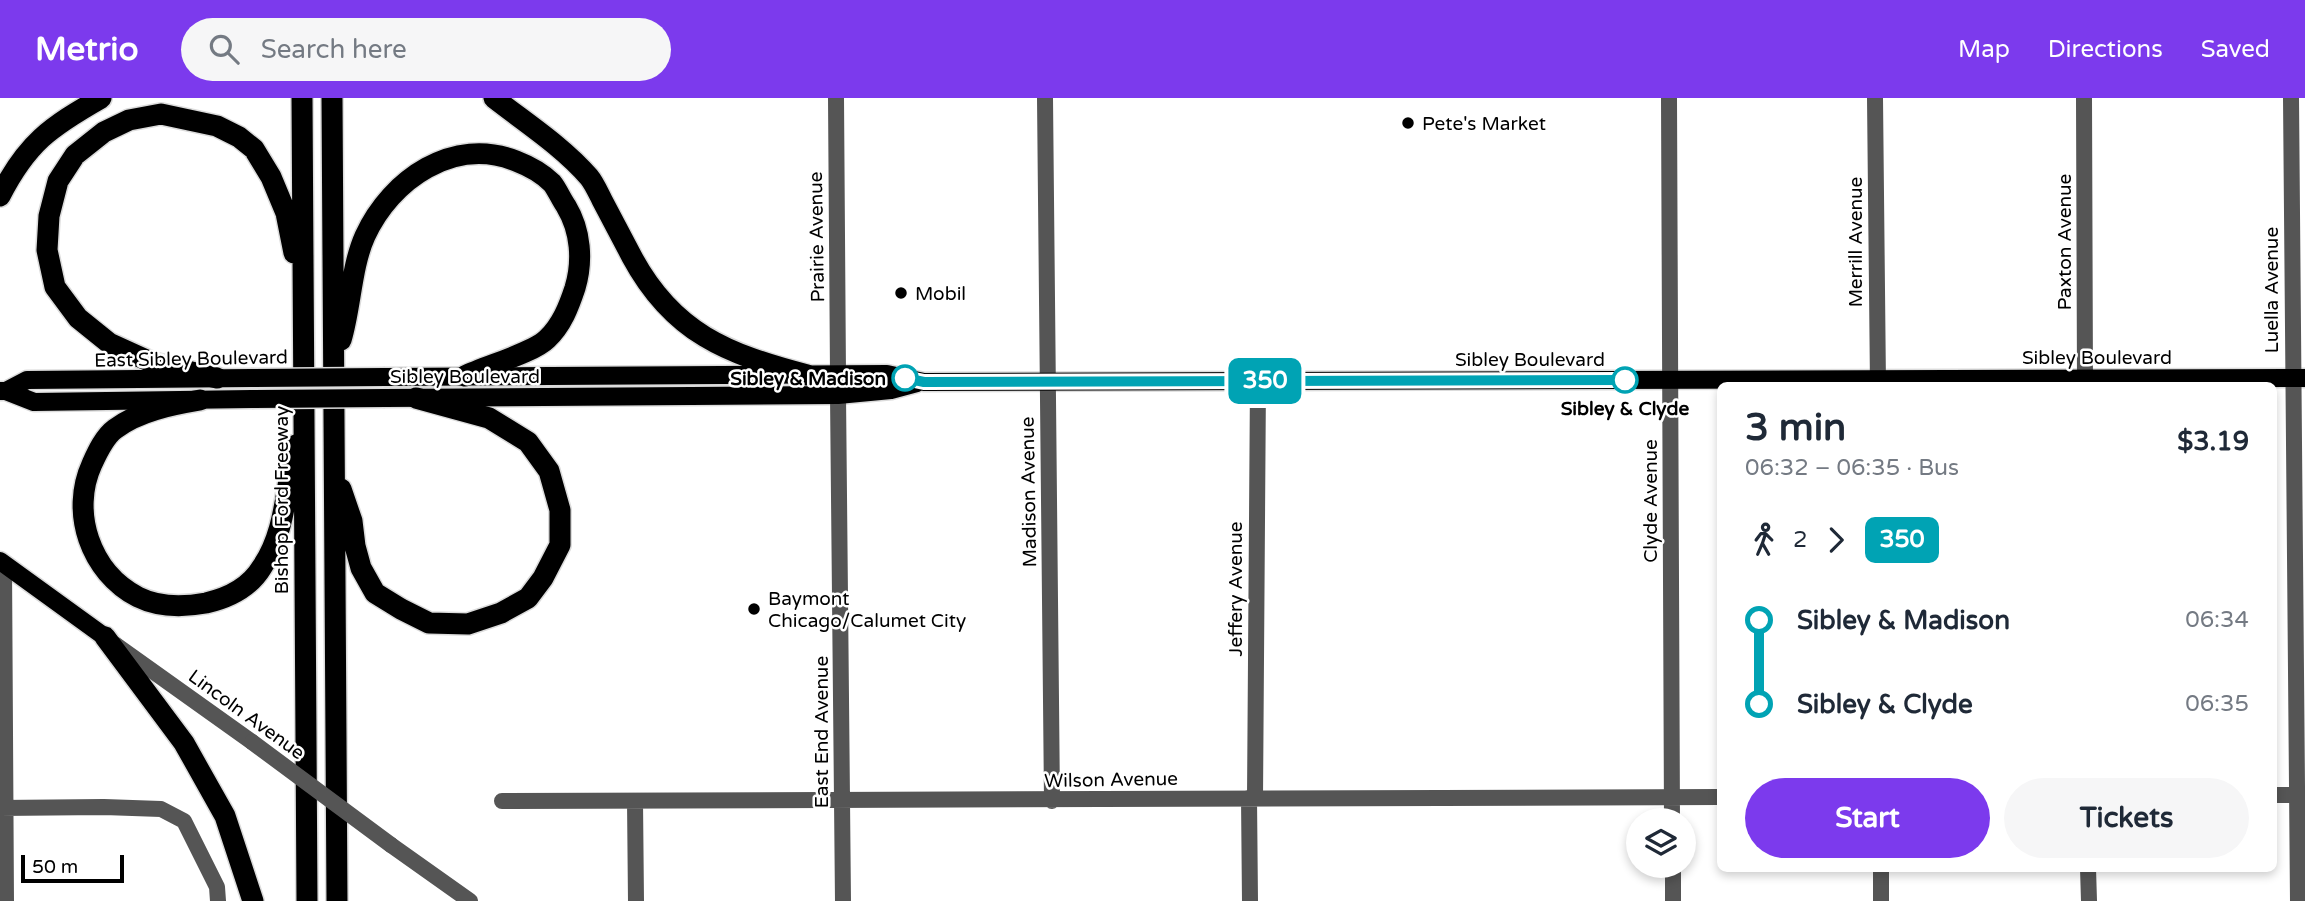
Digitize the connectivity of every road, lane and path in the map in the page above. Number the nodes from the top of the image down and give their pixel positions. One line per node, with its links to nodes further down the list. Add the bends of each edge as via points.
1 (101, 98): 11 (highway, via 37,139 13,169)
2 (302, 98): 12 (highway, Bishop Ford Freeway)
3 (332, 98): 13 (highway)
4 (494, 98): 14 (highway, via 590,178 642,275 691,329 756,362)
5 (836, 98): 15 (street, Prairie Avenue)
6 (1045, 98): 21 (street, Madison Avenue)
7 (1669, 98): 20 (street, Clyde Avenue)
8 (1875, 98): 24 (street, Merrill Avenue)
9 (2084, 98): 25 (street, Paxton Avenue)
10 (2291, 98): 19 (street, Luella Avenue)
11 (0, 196)
12 (303, 291): 18 (highway, via 280,192 254,149 239,137 217,126 161,114 129,120 104,132 75,155 58,181 49,216 47,250 55,287 78,317 109,343 153,363); 30 (highway, Bishop Ford Freeway)
13 (334, 366): 16 (highway, via 365,237 386,203 406,181 440,159 471,153 503,155 530,166 552,184 570,213 579,240 579,274 568,310 547,340); 31 (highway)
14 (807, 375): 15 (main road, Sibley Boulevard); 16 (main road, Sibley Boulevard)
15 (838, 375): 23 (main road, Sibley Boulevard, via 887,374)
16 (465, 376): 17 (main road, Sibley Boulevard)
17 (385, 377): 18 (main road, East Sibley Boulevard, bridge)
18 (217, 378): 26 (main road, East Sibley Boulevard, via 27,380)
19 (2299, 378): 25 (main road, Sibley Boulevard); 35 (street, Luella Avenue)
20 (1670, 380): 22 (main road, Sibley Boulevard); 24 (main road, Sibley Boulevard); 36 (street, Clyde Avenue)
21 (1048, 381): 22 (main road, Sibley Boulevard); 23 (main road, Sibley Boulevard); 42 (street, Madison Avenue)
22 (1258, 381): 38 (street, Jeffery Avenue)
23 (924, 382): 27 (main road, Sibley Boulevard)
24 (1878, 382): 25 (main road, Sibley Boulevard)
25 (2085, 382)
26 (3, 391): 29 (main road, Sibley Boulevard, via 34,402)
27 (838, 395): 28 (main road, Sibley Boulevard); 39 (street, East End Avenue)
28 (416, 398): 29 (main road, Sibley Boulevard, bridge); 31 (highway, via 489,418 528,442 549,471 561,510 561,545 528,598 468,624 429,623 375,593 361,568)
29 (200, 400): 30 (highway, via 145,413 113,429 86,478 84,530 98,557 114,580 138,597 168,606 224,599 261,569 283,519)
30 (303, 419): 51 (highway, Bishop Ford Freeway)
31 (335, 471): 52 (highway)
32 (2, 562): 33 (main road, Lincoln Avenue); 43 (street)
33 (105, 638): 50 (highway, via 184,743 225,816); 53 (street, Lincoln Avenue, bridge)
34 (2277, 795): 35 (street)
35 (2301, 795): 60 (street, Luella Avenue)
36 (1672, 797): 37 (street, Wilson Avenue); 38 (street, Wilson Avenue); 44 (street, Clyde Avenue)
37 (1717, 797)
38 (1252, 798): 42 (street, Wilson Avenue); 56 (street, Jeffery Avenue)
39 (842, 800): 41 (street, Wilson Avenue); 42 (street, Wilson Avenue); 55 (street, East End Avenue)
40 (502, 801): 41 (street, Wilson Avenue)
41 (635, 801): 54 (street)
42 (1052, 801)
43 (3, 808): 48 (street); 49 (street, via 161,809 184,821 217,887)
44 (1672, 808)
45 (1881, 872): 58 (street)
46 (2088, 872): 59 (street)
47 (1673, 878): 57 (street)
48 (6, 901)
49 (218, 901)
50 (253, 901)
51 (307, 901)
52 (337, 901)
53 (470, 901)
54 (636, 901)
55 (843, 901)
56 (1250, 901)
57 (1673, 901)
58 (1881, 901)
59 (2089, 901)
60 (2298, 901)

